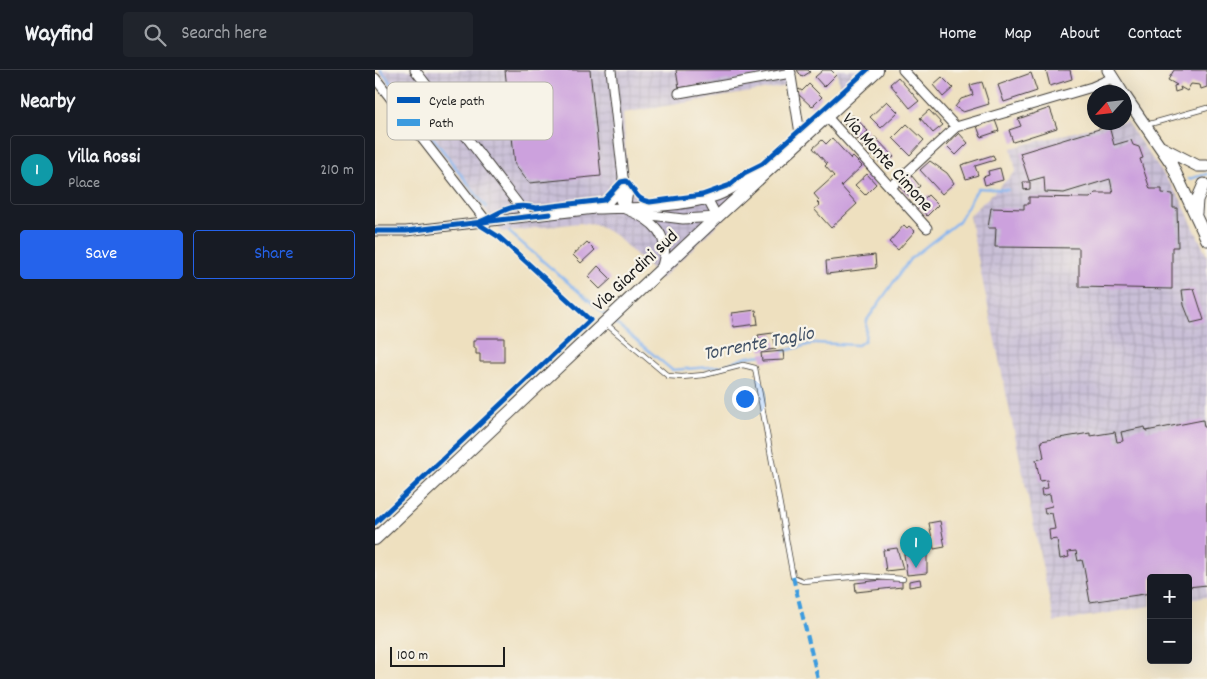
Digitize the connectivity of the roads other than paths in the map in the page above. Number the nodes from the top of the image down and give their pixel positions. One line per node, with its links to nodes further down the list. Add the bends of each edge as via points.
1 (415, 70): 8 (street)
2 (611, 70): 26 (street)
3 (877, 70): 14 (main road, Via Giardini sud)
4 (903, 70): 16 (street)
5 (791, 71): 11 (street); 19 (street)
6 (1111, 73): 9 (street); 16 (street, via 1092,87)
7 (375, 78): 10 (street)
8 (424, 82)
9 (1118, 85)
10 (387, 93)
11 (679, 93)
12 (1132, 108): 15 (street)
13 (1207, 108): 15 (lane)
14 (827, 117): 19 (main road, Via Giardini sud); 25 (street, Via Monte Cimone)
15 (1143, 126): 20 (street)
16 (956, 127): 25 (street)
17 (423, 140): 35 (street)
18 (469, 140): 33 (street)
19 (801, 140): 22 (main road, Via Giardini sud)
20 (1158, 145): 21 (street); 23 (street)
21 (1202, 166): 23 (street)
22 (769, 169): 27 (street, via 748,177 723,194); 34 (main road, Via Giardini sud)
23 (1181, 182): 24 (street); 32 (street)
24 (1206, 183): 32 (street, via 1197,200)
25 (891, 187): 36 (street, Via Monte Cimone)
26 (624, 190): 28 (street); 29 (street); 30 (street)
27 (700, 200): 28 (street); 34 (street, via 709,202)
28 (644, 207): 30 (street)
29 (599, 209): 30 (street); 33 (street)
30 (625, 209): 31 (street)
31 (635, 213): 34 (street, via 683,219); 39 (street, via 645,217 660,234 664,256)
32 (1196, 215): 38 (street)
33 (528, 217): 35 (street)
34 (717, 218): 39 (main road, Via Giardini sud)
35 (487, 222): 37 (street)
36 (927, 228)
37 (375, 232)
38 (1207, 240)
39 (660, 271): 40 (main road, Via Giardini sud)
40 (608, 320): 41 (main road, Via Giardini sud); 42 (lane, via 668,376 704,375 743,365 755,368 793,578 803,581 863,576)
41 (375, 539)
42 (903, 579)

